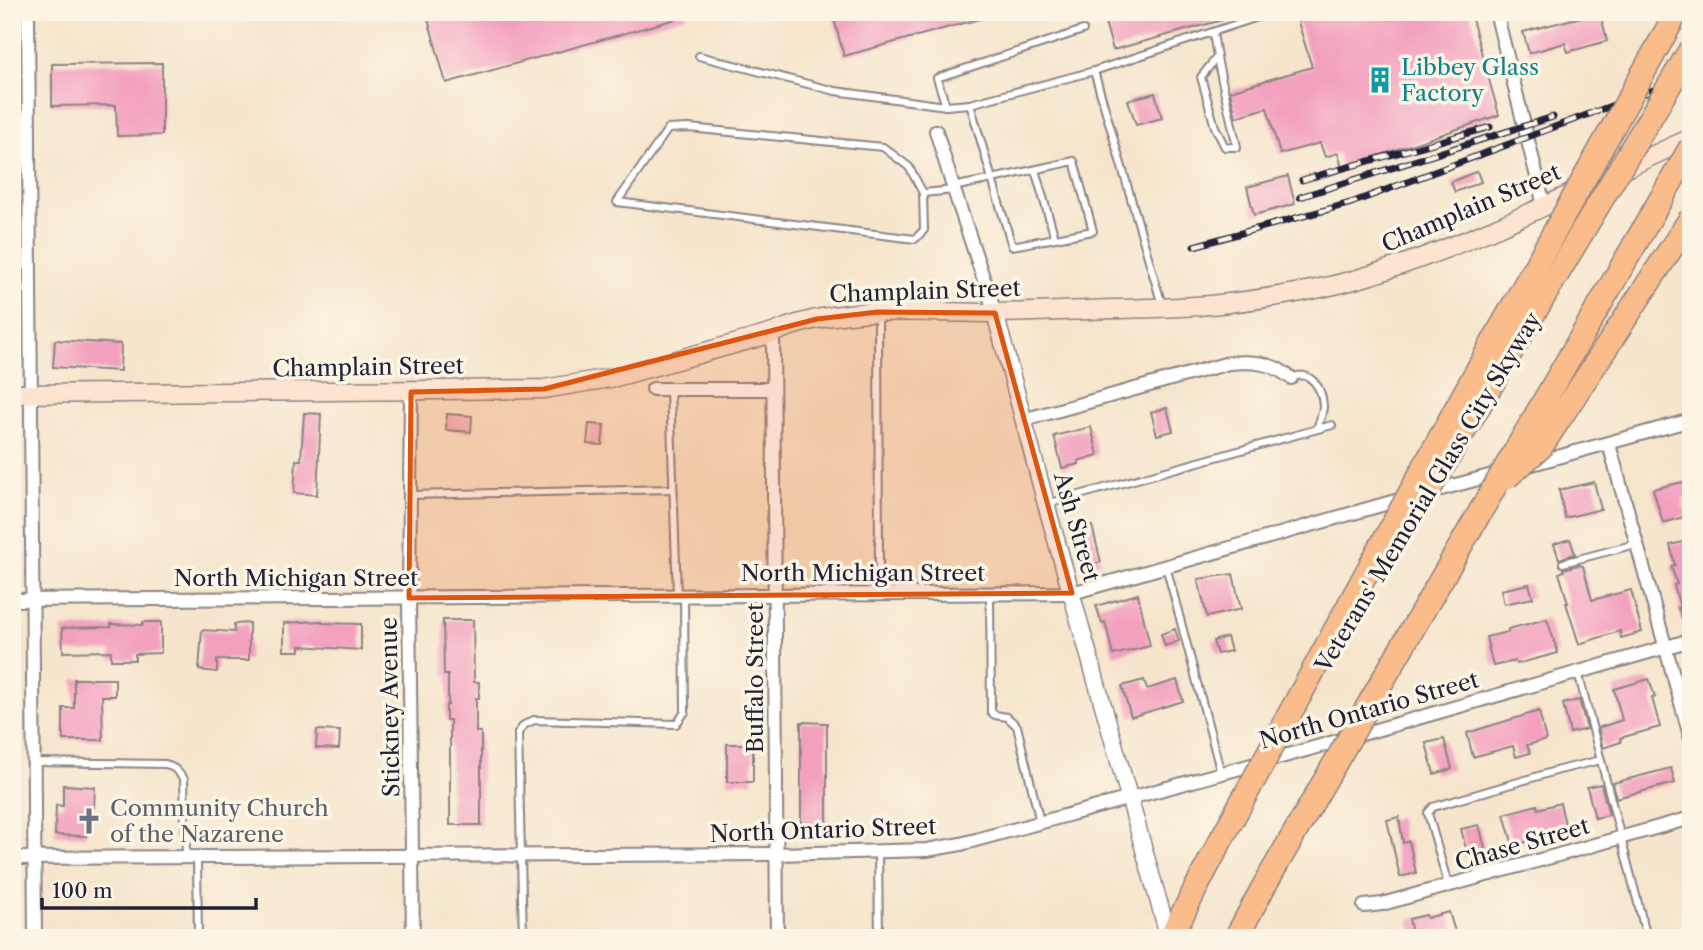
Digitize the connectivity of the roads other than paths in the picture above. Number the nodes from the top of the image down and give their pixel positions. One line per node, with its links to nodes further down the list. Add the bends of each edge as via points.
1 (28, 12): 32 (street)
2 (1273, 12): 6 (lane)
3 (1496, 12): 20 (street)
4 (1677, 12): 63 (highway, bridge)
5 (1083, 30): 12 (lane, via 937,78)
6 (1213, 33): 9 (lane); 10 (lane)
7 (1691, 48): 63 (highway, Veterans' Memorial Glass City Skyway, bridge)
8 (699, 56): 12 (lane, via 835,91)
9 (1217, 57): 9 (lane, via 1218,64 1237,147 1225,147 1201,78)
10 (1094, 71): 11 (lane); 23 (lane)
11 (970, 104): 12 (lane); 17 (lane)
12 (946, 106)
13 (936, 131): 18 (street, Ash Street)
14 (1691, 138): 20 (main road, Champlain Street, bridge)
15 (1691, 147): 39 (highway, bridge)
16 (1035, 170): 17 (lane); 22 (lane); 22 (lane, via 1074,161 1093,231)
17 (992, 179): 18 (lane); 22 (lane, via 1012,246)
18 (953, 188): 19 (lane); 25 (street, Ash Street)
19 (923, 193): 19 (lane, via 909,167 883,147 668,128 617,202 915,239 924,230)
20 (1544, 205): 23 (main road, Champlain Street, via 1379,273 1251,299)
21 (1691, 218): 39 (highway, bridge, via 1541,447)
22 (1055, 238)
23 (1162, 307): 25 (main road, Champlain Street)
24 (878, 312): 25 (main road, Champlain Street); 26 (main road, Champlain Street, via 817,319); 48 (lane)
25 (995, 313): 33 (street, Ash Street)
26 (773, 333): 30 (street, Buffalo Street); 31 (main road, Champlain Street, via 584,384 544,390)
27 (1291, 378): 33 (street, via 1267,364 1229,363); 36 (lane, via 1307,375 1315,382 1323,406)
28 (653, 389): 29 (street)
29 (670, 389): 30 (street); 38 (lane)
30 (774, 389): 47 (street, Buffalo Street)
31 (411, 392): 32 (main road, Champlain Street); 40 (street, Stickney Avenue)
32 (21, 394): 52 (street)
33 (1023, 419): 41 (street, Ash Street)
34 (1691, 420): 37 (street, North Michigan Street)
35 (1332, 425): 36 (lane)
36 (1317, 429): 41 (lane)
37 (1609, 444): 42 (street); 44 (street, North Michigan Street)
38 (673, 489): 40 (lane); 49 (lane)
39 (1492, 491): 81 (highway, bridge)
40 (410, 495): 50 (street, Stickney Avenue)
41 (1046, 504): 46 (street, Ash Street)
42 (1636, 544): 43 (lane); 54 (street)
43 (1563, 563)
44 (1166, 566): 46 (street, North Michigan Street); 59 (lane)
45 (990, 593): 46 (street, North Michigan Street); 48 (street, North Michigan Street); 62 (lane, via 991,712 1017,726)
46 (1072, 593): 60 (street, Ash Street)
47 (775, 594): 48 (street, North Michigan Street); 49 (street, North Michigan Street); 66 (street, Buffalo Street)
48 (877, 594)
49 (680, 595): 50 (street, North Michigan Street); 68 (lane, via 685,712 676,724 534,720 518,733)
50 (409, 598): 52 (street, North Michigan Street); 67 (street, Stickney Avenue)
51 (12, 600): 52 (street, North Michigan Street)
52 (32, 600): 58 (street)
53 (1691, 640): 54 (street, North Ontario Street)
54 (1664, 648): 55 (street, North Ontario Street); 56 (street)
55 (1578, 672): 57 (lane); 59 (street, North Ontario Street)
56 (1691, 739)
57 (1601, 761): 64 (lane); 72 (lane, via 1433,807 1428,813)
58 (34, 762): 69 (lane, via 166,764 175,769 184,779); 71 (street)
59 (1221, 773): 60 (street, North Ontario Street)
60 (1128, 798): 62 (street, North Ontario Street); 80 (street, Ash Street)
61 (1691, 818): 64 (street, Chase Street)
62 (1040, 822): 65 (street, North Ontario Street, via 927,850)
63 (1222, 838): 80 (highway, Veterans' Memorial Glass City Skyway)
64 (1621, 838): 72 (street, Chase Street); 82 (lane)
65 (878, 850): 66 (street, North Ontario Street); 79 (lane)
66 (777, 854): 68 (street, North Ontario Street); 78 (street, Buffalo Street)
67 (413, 855): 68 (street, North Ontario Street); 69 (street, North Ontario Street); 76 (street, Stickney Avenue)
68 (522, 855): 77 (lane)
69 (192, 857): 71 (street, North Ontario Street); 75 (lane)
70 (12, 858): 71 (street, North Ontario Street)
71 (35, 858): 74 (street)
72 (1448, 886): 73 (street, Chase Street)
73 (1364, 906)
74 (35, 938)
75 (198, 938)
76 (413, 938)
77 (523, 938)
78 (777, 938)
79 (879, 938)
80 (1169, 938)
81 (1236, 938)
82 (1647, 938)

